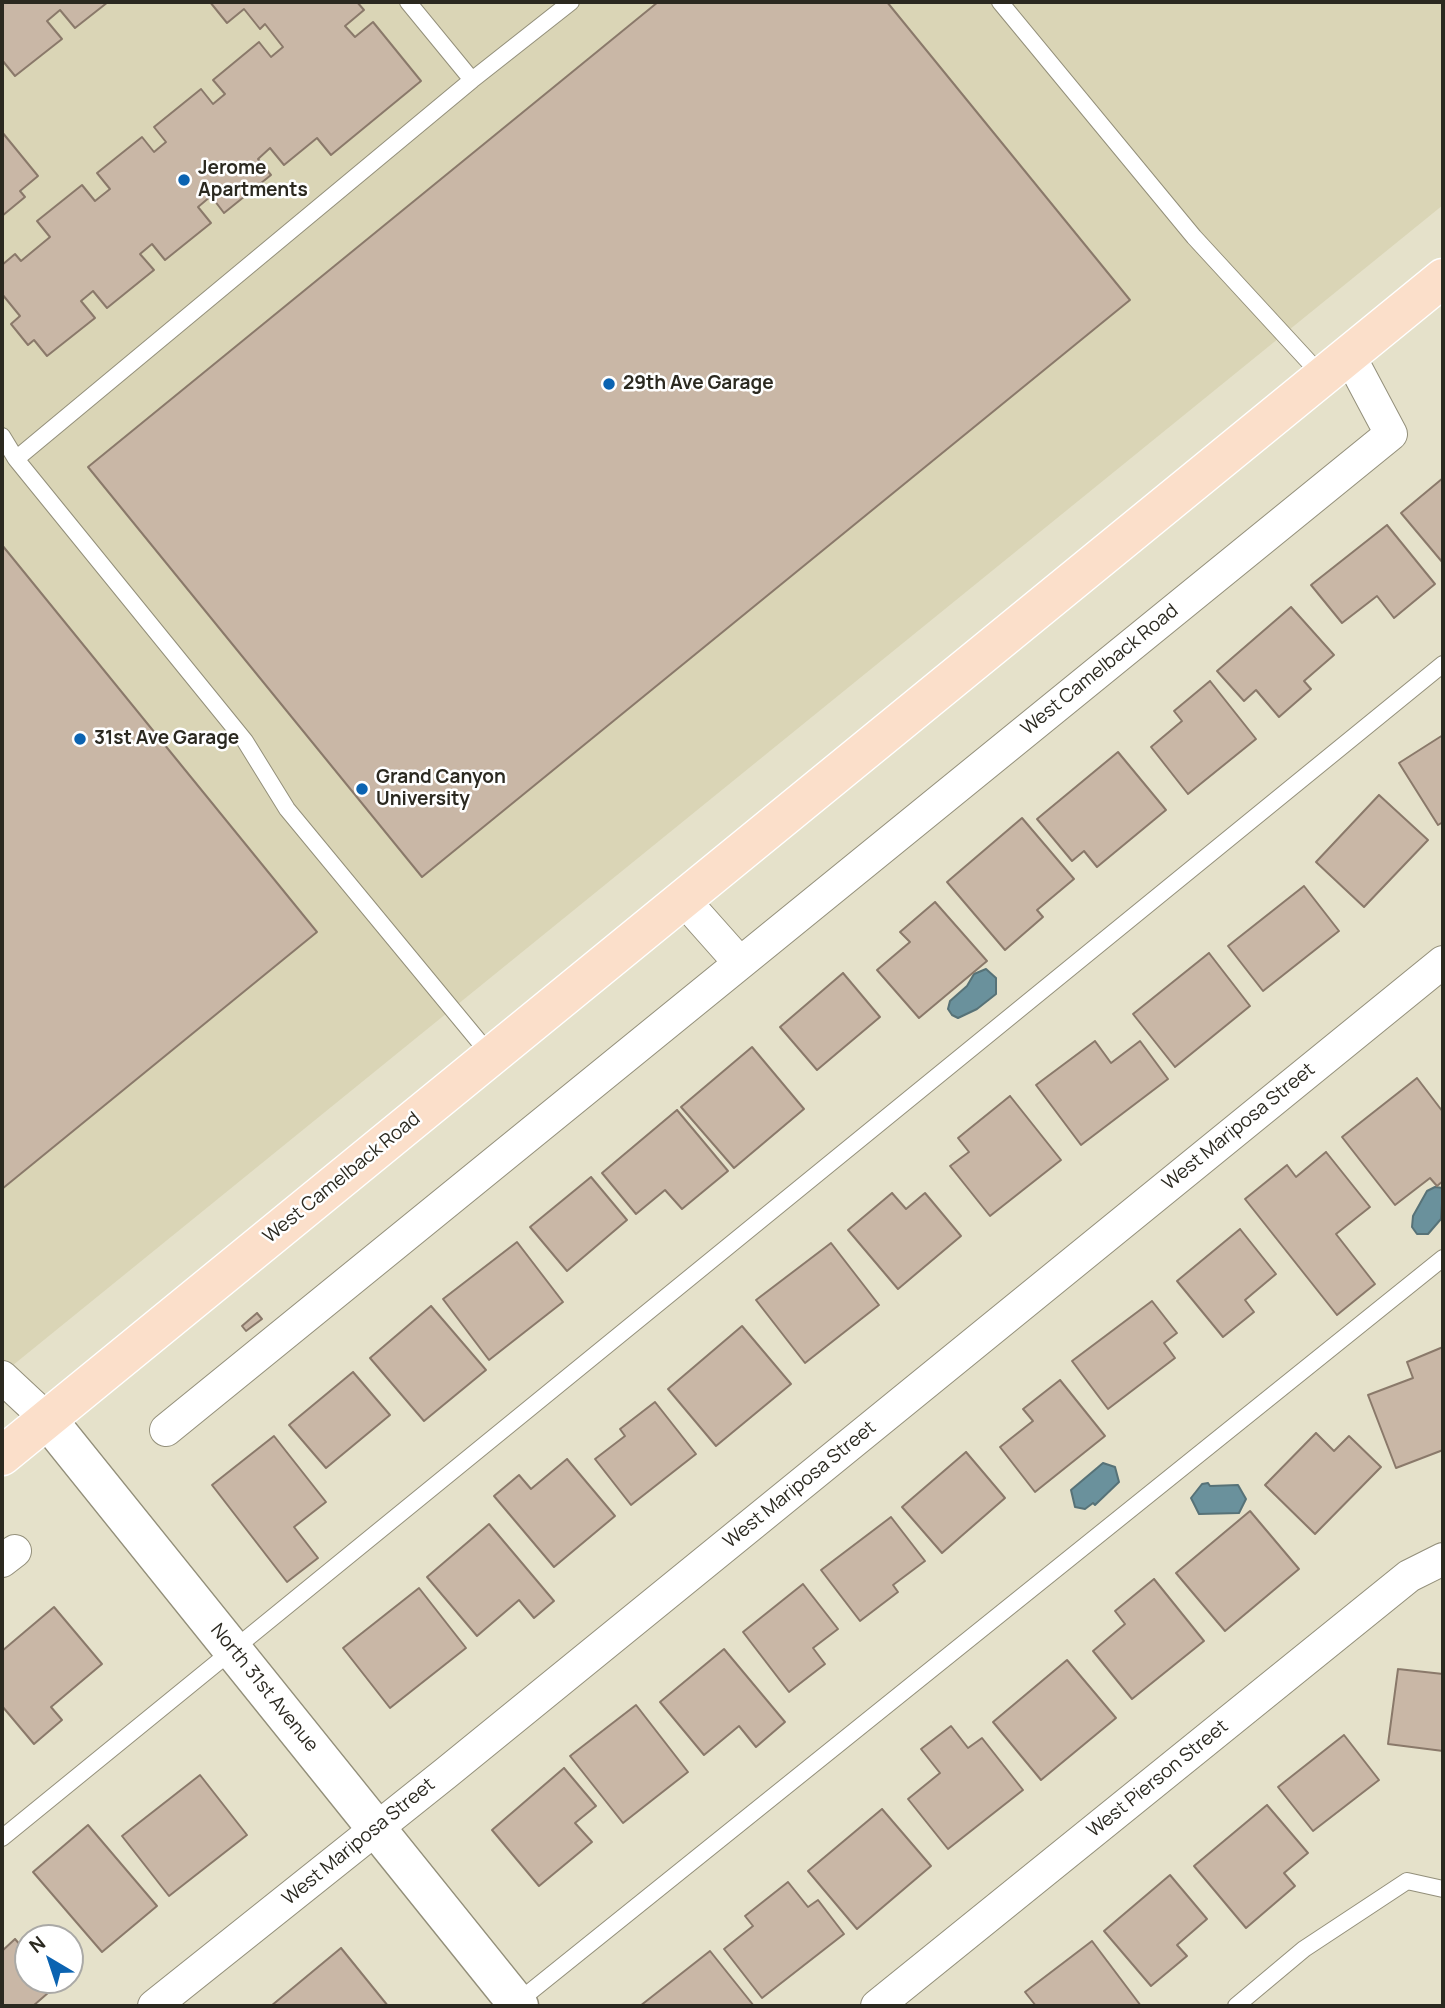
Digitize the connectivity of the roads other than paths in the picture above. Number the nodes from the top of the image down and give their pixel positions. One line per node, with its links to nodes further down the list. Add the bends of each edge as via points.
1 (408, 2): 4 (lane)
2 (571, 2): 4 (lane)
3 (1000, 2): 6 (lane, via 1194,237)
4 (472, 80): 8 (lane)
5 (1443, 278): 6 (main road, West Camelback Road)
6 (1335, 366): 10 (main road, West Camelback Road); 11 (street, West Camelback Road, via 1391,434)
7 (2, 436): 8 (lane)
8 (16, 459): 13 (lane, via 245,741 287,809)
9 (1443, 664): 20 (lane)
10 (682, 899): 11 (street); 13 (main road, West Camelback Road)
11 (738, 962): 17 (street, West Camelback Road)
12 (1443, 962): 21 (street, West Mariposa Street)
13 (491, 1056): 16 (main road, West Camelback Road)
14 (1443, 1258): 24 (lane)
15 (2, 1377): 16 (street, North 31st Avenue)
16 (47, 1419): 18 (main road, West Camelback Road); 20 (street, North 31st Avenue)
17 (166, 1430)
18 (2, 1456)
19 (1443, 1559): 26 (street, West Pierson Street, via 1409,1576)
20 (233, 1650): 21 (street, North 31st Avenue); 22 (lane)
21 (377, 1828): 24 (street, North 31st Avenue); 25 (street, West Mariposa Street)
22 (2, 1838)
23 (1443, 1889): 27 (lane, via 1407,1881 1304,1950)
24 (515, 2005)
25 (154, 2006)
26 (877, 2006)
27 (1236, 2006)

